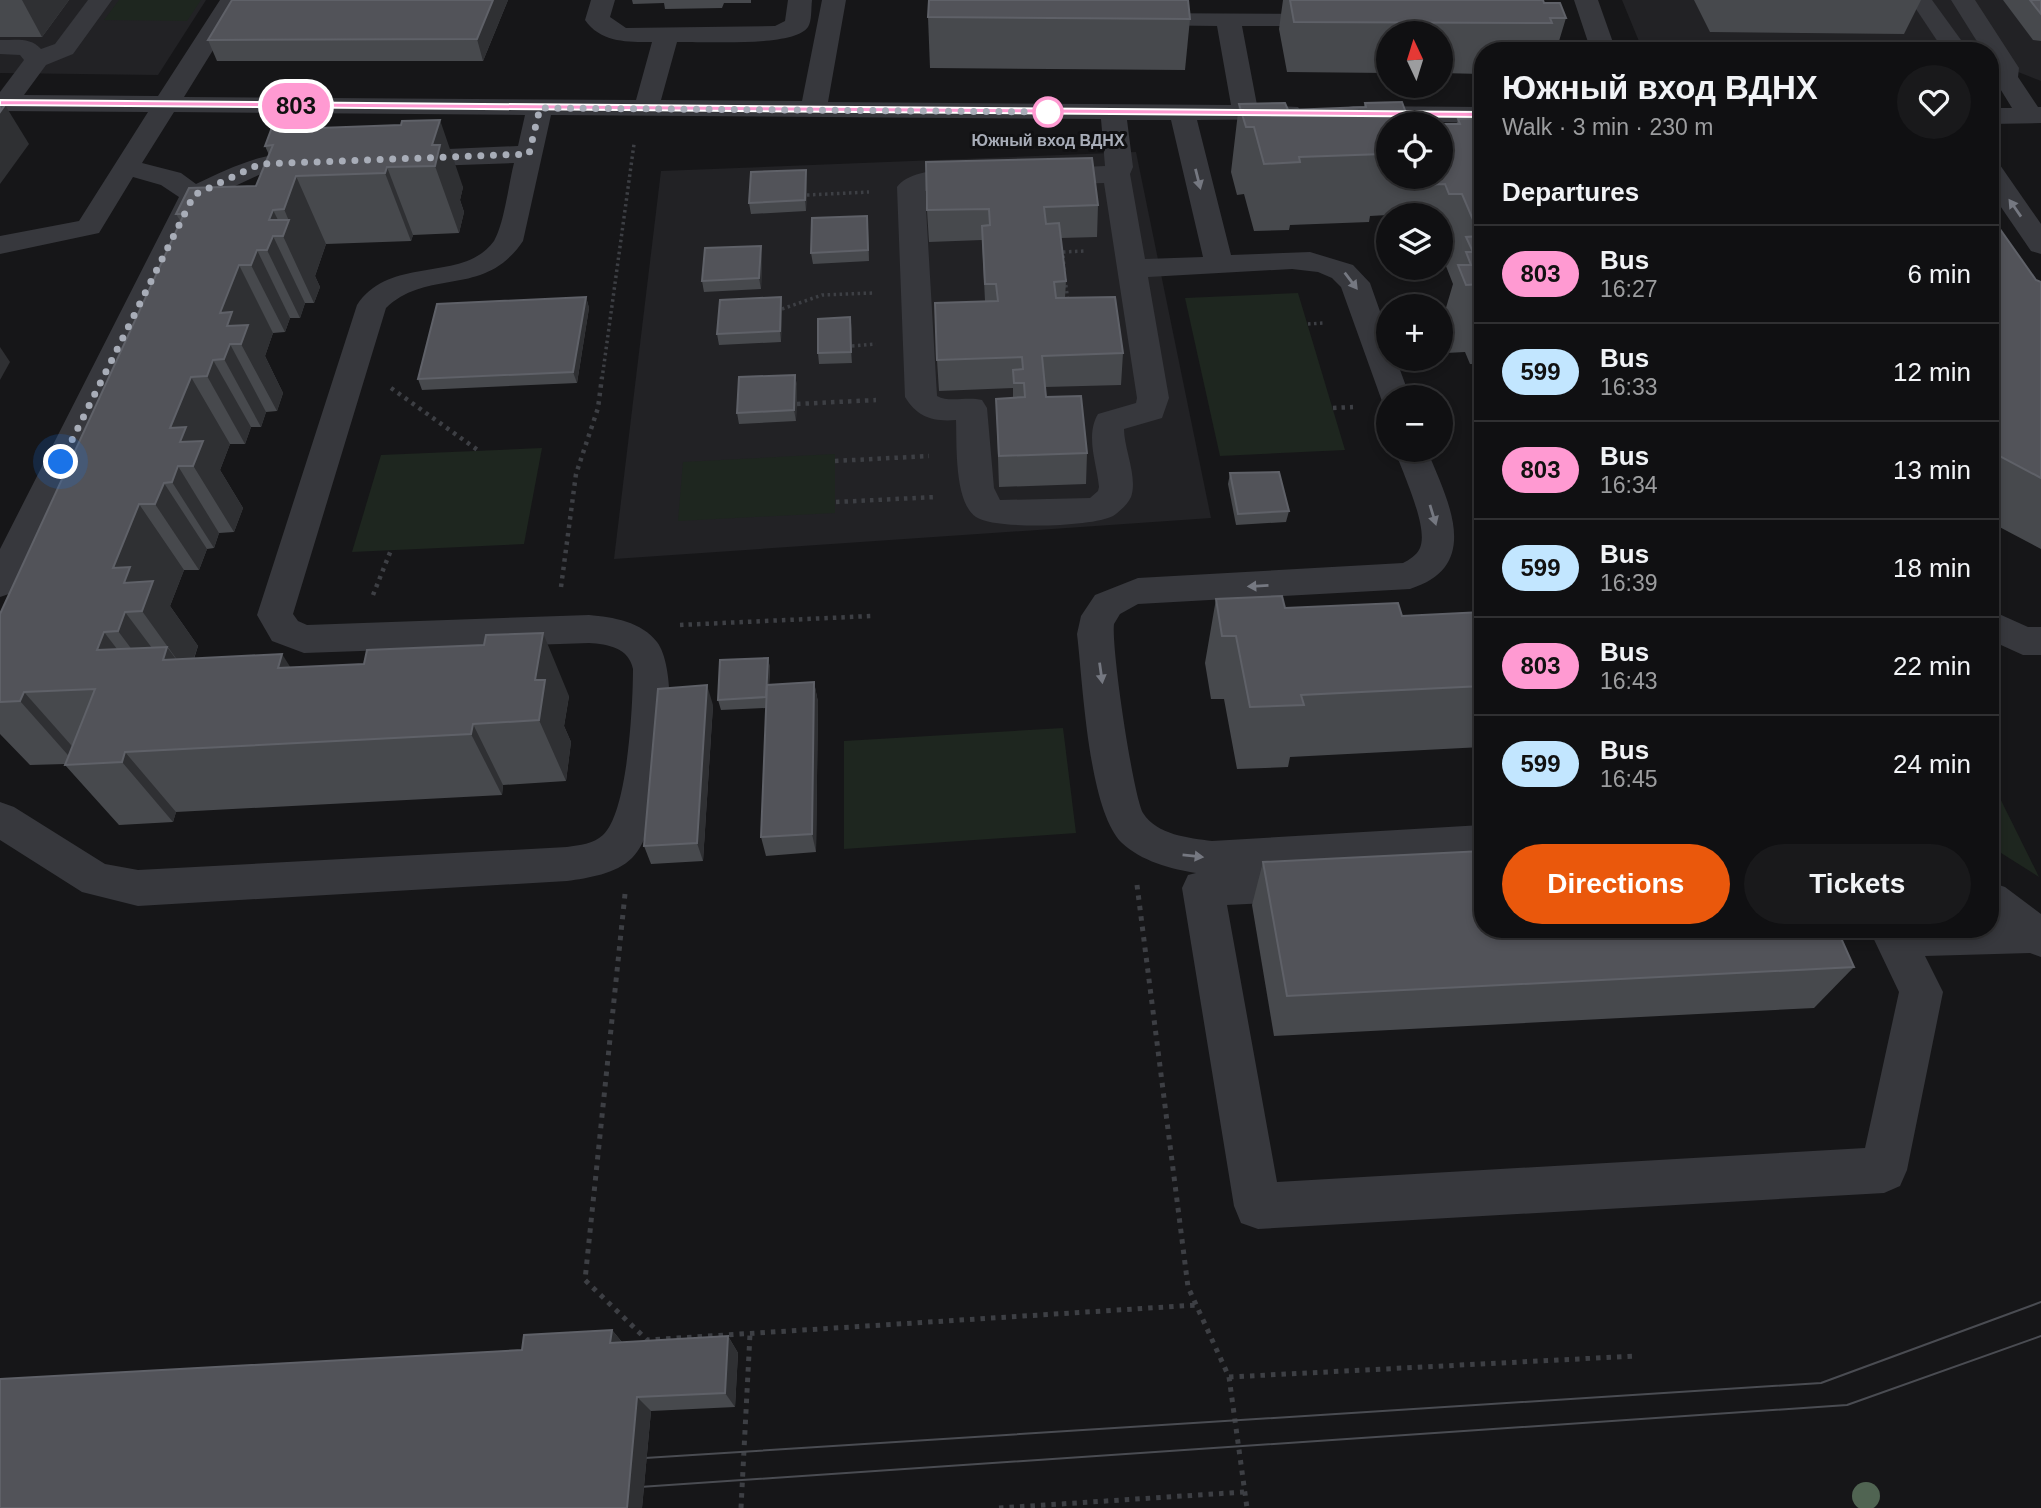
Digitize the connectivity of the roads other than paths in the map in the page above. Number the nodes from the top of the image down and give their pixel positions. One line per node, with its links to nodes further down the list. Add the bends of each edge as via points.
1 (100, 0): 19 (street, via 64,50)
2 (232, 0): 24 (street)
3 (603, 0): 12 (street, via 597,20 621,34)
4 (800, 0): 17 (street)
5 (834, 0): 22 (street)
6 (1586, 0): 13 (street)
7 (1963, 0): 15 (street)
8 (1922, 2): 14 (street)
9 (1116, 18): 10 (street)
10 (1228, 19): 11 (street); 28 (street)
11 (1360, 19)
12 (667, 34): 17 (street); 32 (street)
13 (1601, 42)
14 (1951, 42)
15 (1990, 42)
16 (0, 47): 19 (street, via 27,48)
17 (788, 49): 22 (street)
18 (1999, 56): 20 (street, via 2007,68)
19 (37, 60): 23 (street)
20 (1999, 74)
21 (1999, 76): 30 (street)
22 (815, 99): 26 (street); 32 (street)
23 (2, 103): 24 (street)
24 (164, 104): 25 (street); 36 (street)
25 (540, 108): 32 (street); 33 (street)
26 (1113, 112): 27 (street); 37 (street)
27 (1182, 113): 28 (street); 42 (street, one-way to 42)
28 (1246, 113): 29 (street)
29 (1474, 115)
30 (2035, 115): 31 (street)
31 (1999, 116)
32 (641, 121)
33 (529, 154): 34 (street); 49 (street, via 509,241 500,253 469,272 389,290 372,305 275,615 285,631 304,639 611,629 634,641 650,661 652,686 637,810 629,832 595,860 567,864 138,888 96,880)
34 (371, 160)
35 (343, 161): 39 (street, via 260,164)
36 (126, 167): 39 (street, via 171,179); 40 (street, via 89,227)
37 (1116, 174): 43 (street); 43 (street, via 926,181 914,184 910,191 921,397 934,410 971,408 979,495 988,509 1019,514 1089,510 1115,496 1109,422 1151,410 1153,398)
38 (1999, 184): 41 (street, one-way to 38)
39 (194, 195): 46 (street)
40 (0, 245)
41 (2041, 245)
42 (1219, 265): 43 (street); 44 (street, one-way to 44, via 1320,262 1347,274 1355,284)
43 (1132, 269)
44 (1390, 385)
45 (1415, 462): 50 (street, one-way to 50, via 1436,523 1439,547 1428,565 1410,576 1138,591 1119,596 1104,607 1096,618 1095,634 1118,792 1128,823 1150,841 1179,854 1212,858)
46 (0, 583)
47 (1999, 629): 48 (street, via 2023,642)
48 (2041, 641)
49 (0, 818)
50 (1474, 842)
51 (1474, 873): 55 (street, via 1203,888 1258,1206 1884,1170 1921,992)
52 (1999, 907): 54 (street)
53 (1999, 935): 54 (street)
54 (2039, 936)
55 (1894, 938)

